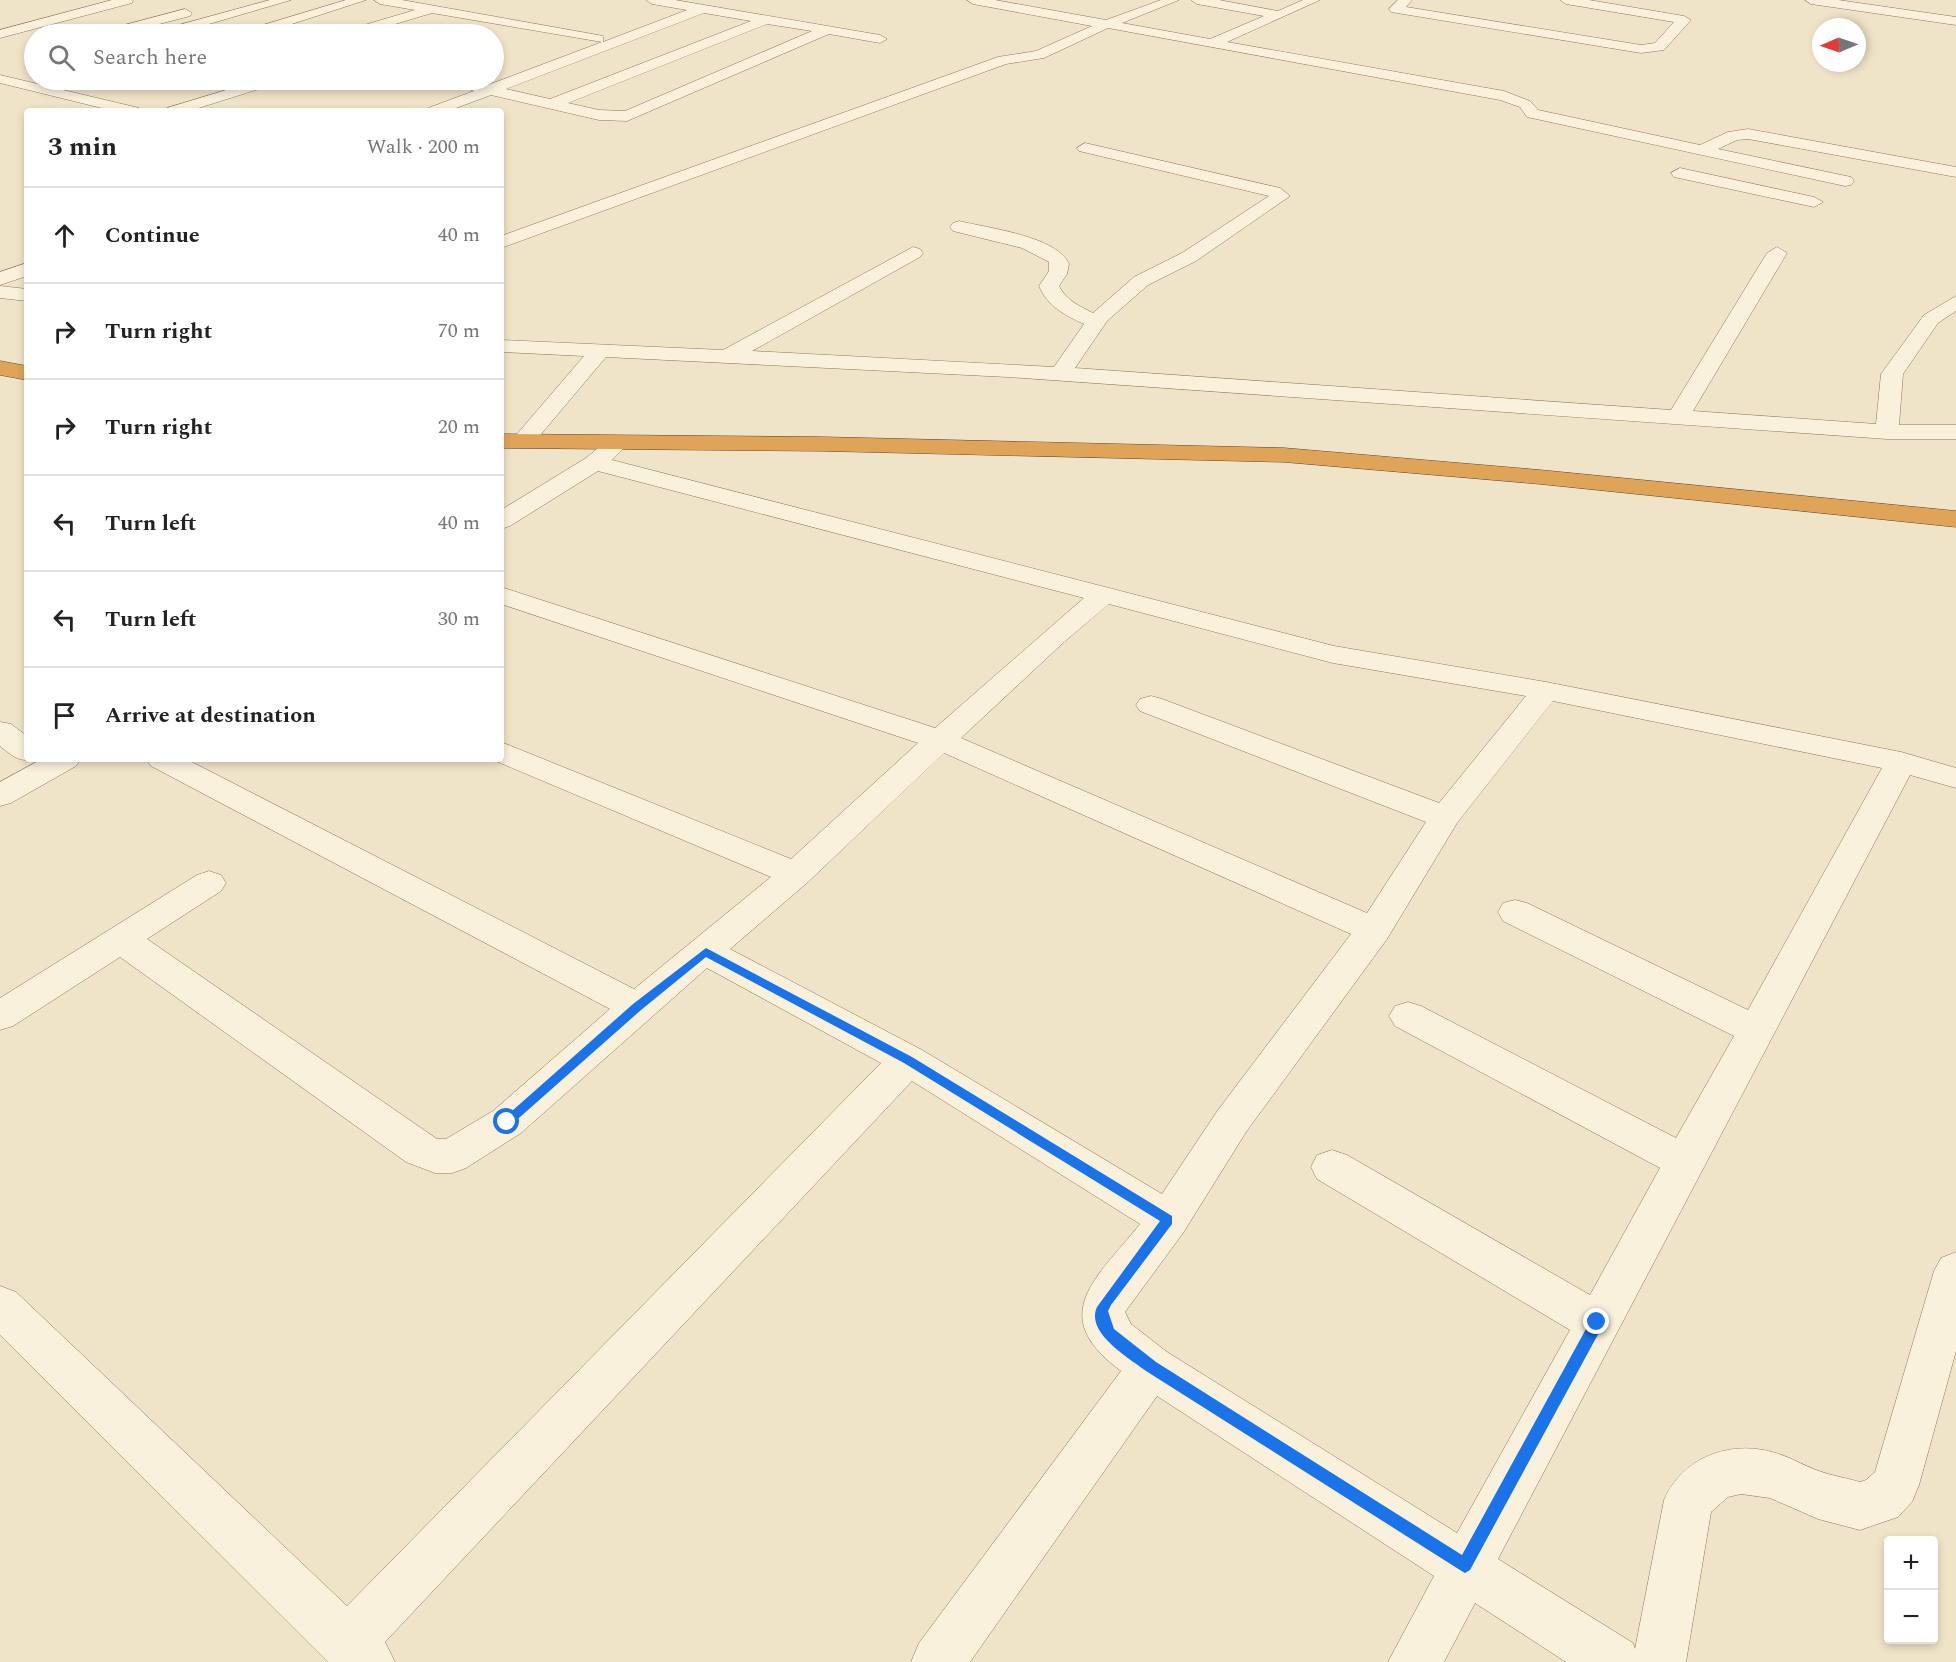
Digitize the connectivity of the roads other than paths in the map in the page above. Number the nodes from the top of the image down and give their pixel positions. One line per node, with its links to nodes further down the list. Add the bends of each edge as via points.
1 (127, 0): 24 (street)
2 (283, 0): 17 (street); 27 (street)
3 (360, 0): 17 (street)
4 (380, 0): 14 (street)
5 (652, 0): 16 (street)
6 (973, 0): 13 (street)
7 (1173, 0): 32 (street)
8 (1197, 0): 20 (street)
9 (1314, 0): 20 (street)
10 (1406, 0): 37 (street, via 1396,9 1641,49 1659,47)
11 (1566, 0): 37 (street, via 1684,20)
12 (1812, 0): 23 (street)
13 (1005, 2): 32 (street)
14 (406, 4): 18 (street); 29 (street)
15 (193, 5): 25 (street); 26 (street)
16 (684, 6): 19 (street); 38 (street)
17 (329, 9): 28 (street)
18 (431, 9): 21 (street); 30 (street)
19 (702, 9): 22 (street); 42 (street)
20 (1280, 15): 40 (street)
21 (473, 16): 31 (street); 38 (street)
22 (765, 20): 34 (street); 50 (street)
23 (1956, 21)
24 (38, 24)
25 (103, 24)
26 (137, 24)
27 (204, 24)
28 (280, 24)
29 (356, 24)
30 (366, 24)
31 (448, 24)
32 (1107, 24): 40 (street); 64 (street, via 1039,55 1003,60)
33 (24, 28): 36 (street)
34 (827, 30): 39 (street); 50 (street, via 627,116 609,117)
35 (1650, 30): 37 (street)
36 (0, 34)
37 (1672, 34)
38 (598, 39): 41 (street)
39 (879, 39)
40 (1212, 43): 56 (street, via 1504,96 1525,104 1533,114)
41 (504, 77)
42 (504, 78)
43 (0, 79): 44 (street)
44 (24, 85)
45 (504, 87): 50 (street)
46 (46, 90): 52 (street)
47 (241, 90): 53 (street)
48 (463, 90): 51 (street)
49 (475, 90): 54 (street)
50 (552, 104)
51 (418, 107)
52 (121, 108)
53 (183, 108)
54 (440, 108)
55 (1085, 148): 74 (street, via 1281,196 1189,257 1141,281)
56 (1702, 150): 57 (street); 58 (street, via 1734,135 1748,134)
57 (1786, 168): 60 (street); 61 (street)
58 (1956, 172)
59 (1680, 173): 61 (street)
60 (1845, 182)
61 (1755, 189): 62 (street)
62 (1814, 202)
63 (959, 227): 74 (street, via 1053,254 1060,269 1049,286 1052,295 1069,309)
64 (504, 241)
65 (913, 253): 77 (street)
66 (1777, 253): 81 (street)
67 (24, 256): 68 (street)
68 (0, 265)
69 (24, 270): 70 (street)
70 (0, 279)
71 (0, 292): 72 (street)
72 (24, 295)
73 (1956, 302): 82 (street, via 1931,319 1892,374)
74 (1096, 322): 80 (street)
75 (504, 346): 76 (street)
76 (600, 351): 77 (street); 84 (street)
77 (726, 357): 80 (street)
78 (0, 368): 79 (highway)
79 (24, 372)
80 (1061, 373): 81 (street)
81 (1679, 416): 82 (street)
82 (1887, 432): 83 (street)
83 (1956, 432)
84 (512, 441): 85 (highway)
85 (619, 441): 86 (street); 88 (highway, via 1284,454)
86 (595, 463): 87 (street); 89 (street)
87 (504, 519)
88 (1956, 519)
89 (1106, 594): 91 (street, via 1333,654); 94 (street)
90 (504, 596): 94 (street)
91 (1546, 691): 99 (street); 102 (street)
92 (1151, 705): 102 (street)
93 (0, 731): 95 (street)
94 (940, 740): 103 (street); 106 (street)
95 (24, 746)
96 (504, 753): 103 (street)
97 (41, 762): 101 (street)
98 (168, 762): 109 (street)
99 (1901, 762): 100 (street); 112 (street)
100 (1956, 778)
101 (0, 796)
102 (1445, 817): 106 (street)
103 (796, 874): 108 (street)
104 (209, 883): 107 (street)
105 (1515, 912): 112 (street)
106 (1374, 930): 116 (street, via 1232,1121)
107 (121, 939): 109 (street, via 378,1121 435,1156 452,1156 507,1122); 110 (street)
108 (706, 952): 109 (street); 113 (street)
109 (637, 1007)
110 (0, 1016)
111 (1408, 1016): 114 (street)
112 (1756, 1030): 114 (street)
113 (908, 1060): 116 (street); 122 (street)
114 (1685, 1162): 119 (street)
115 (1332, 1167): 119 (street)
116 (1168, 1220): 120 (street, via 1101,1311 1109,1333)
117 (1956, 1271): 126 (street, via 1895,1485 1881,1500 1860,1506 1818,1495 1772,1475 1741,1471 1715,1476 1689,1500)
118 (0, 1306): 122 (street)
119 (1597, 1322): 121 (street)
120 (1151, 1366): 121 (street); 123 (street)
121 (1465, 1565): 124 (street); 125 (street)
122 (358, 1653)
123 (938, 1662)
124 (1415, 1662)
125 (1614, 1662)
126 (1659, 1662)

